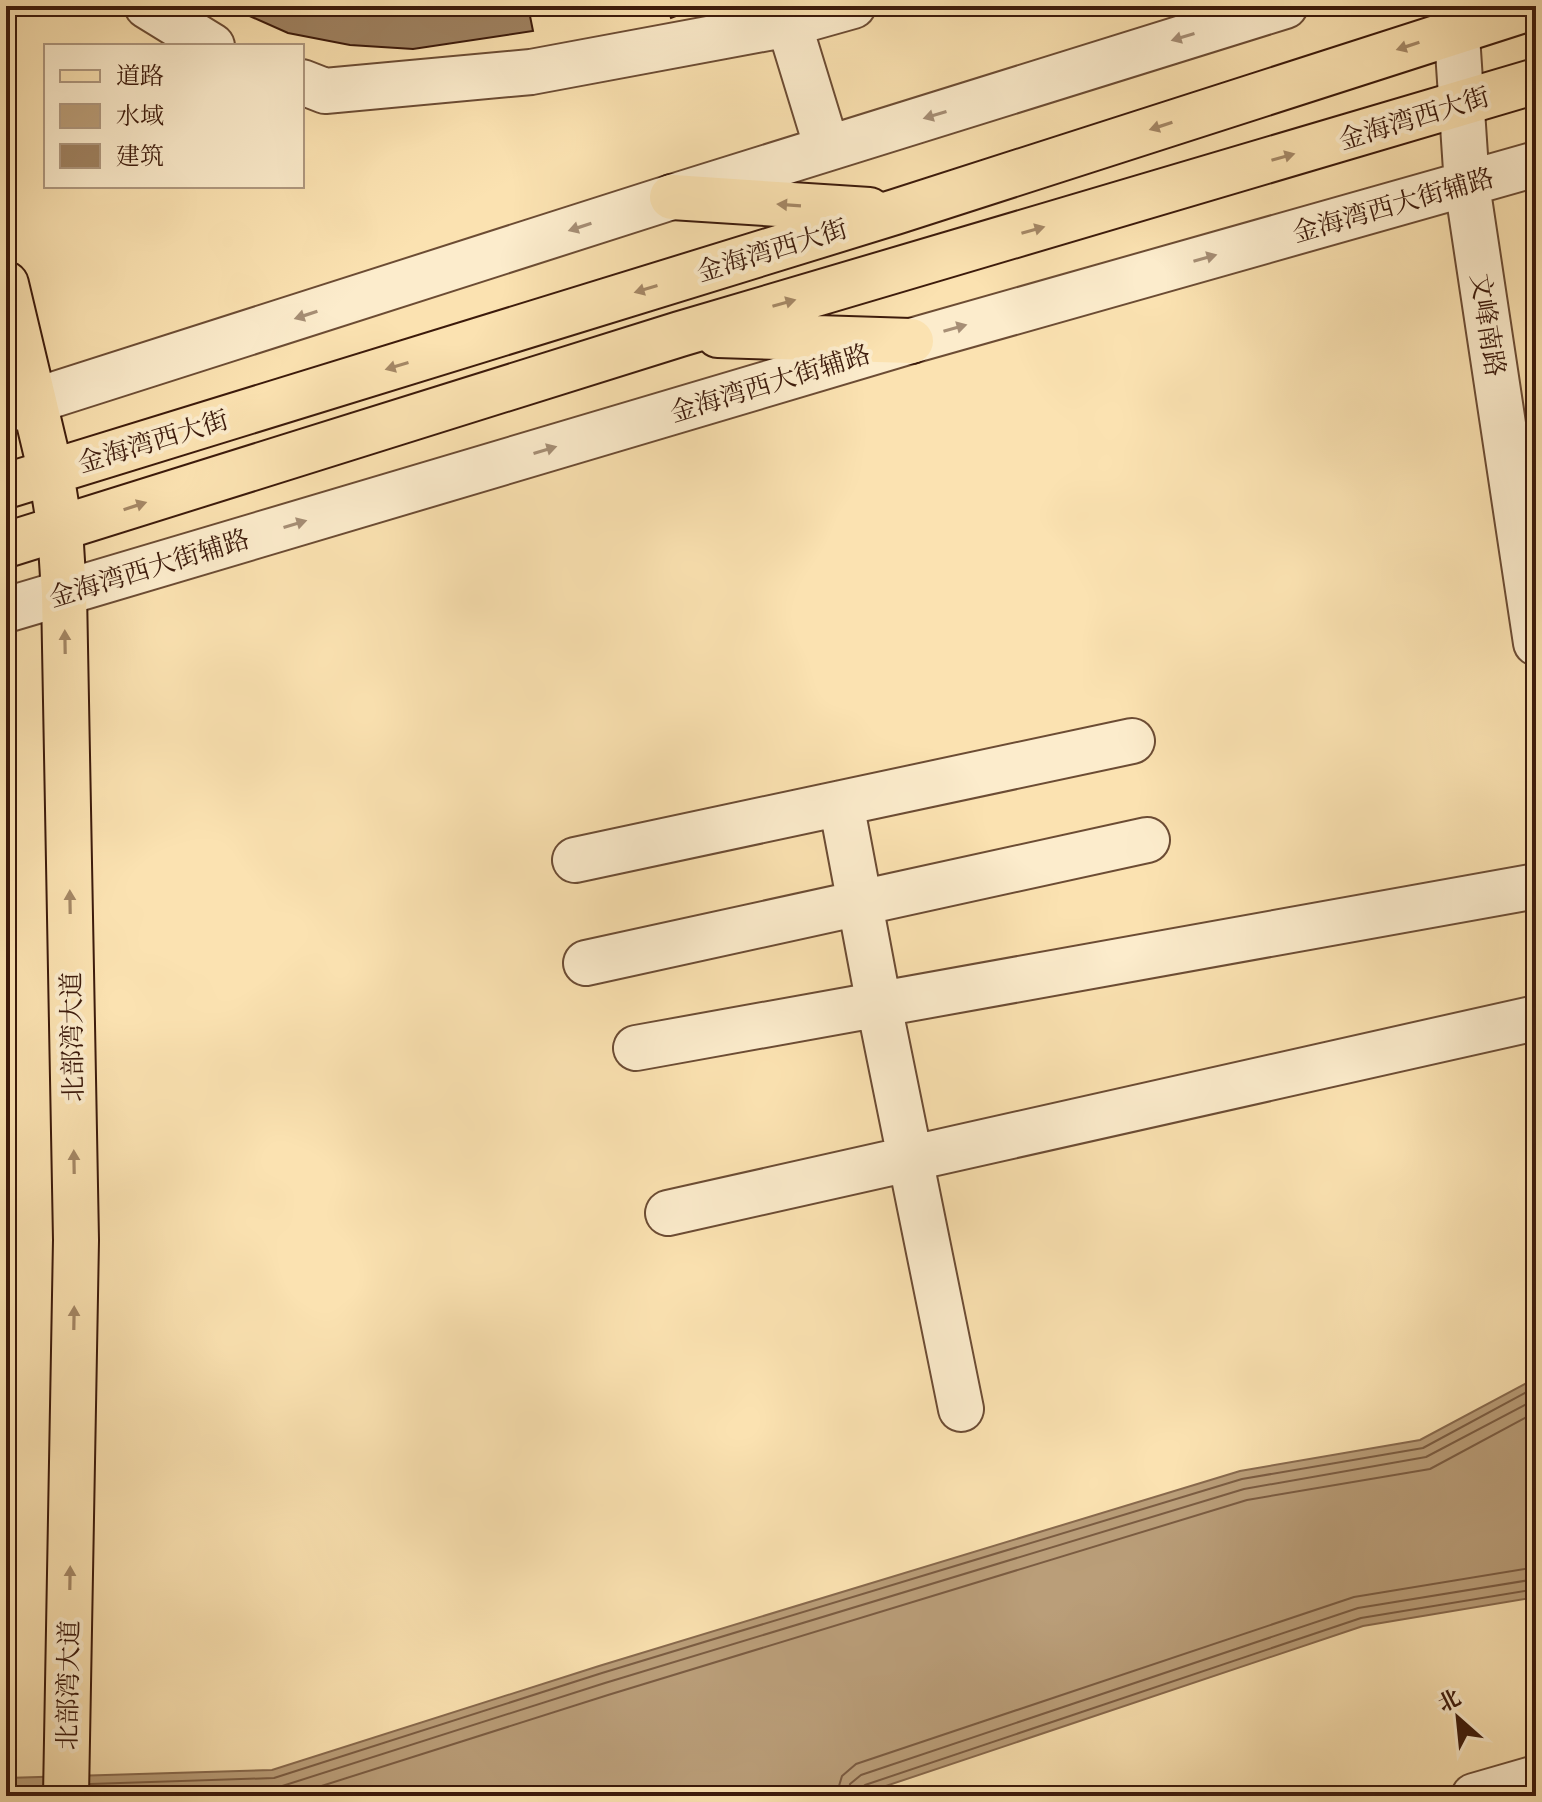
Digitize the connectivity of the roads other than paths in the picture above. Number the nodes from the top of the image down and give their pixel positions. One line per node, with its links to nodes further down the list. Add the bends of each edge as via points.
1 (147, 6): 7 (street)
2 (853, 6): 6 (street)
3 (1285, 6): 11 (street, one-way to 11)
4 (1536, 6): 5 (main road, 金海湾西大街)
5 (1456, 18): 10 (street, 文峰南路); 15 (main road, 金海湾西大街, one-way to 15)
6 (789, 24): 9 (street, via 531,72 325,91); 11 (street)
7 (209, 44)
8 (1536, 81): 10 (main road, 金海湾西大街)
9 (304, 83)
10 (1461, 104): 13 (street, 文峰南路); 17 (main road, 金海湾西大街, one-way to 10)
11 (827, 148): 14 (street)
12 (1536, 164): 13 (street, 金海湾西大街辅路)
13 (1467, 185): 18 (street, 金海湾西大街辅路, one-way to 13); 26 (street, 文峰南路)
14 (672, 197): 15 (main road, one-way to 14); 19 (street, one-way to 19)
15 (895, 212): 20 (main road, 金海湾西大街, one-way to 20)
16 (6, 284): 19 (main road, 北部湾大道)
17 (680, 334): 18 (main road); 22 (main road, 金海湾西大街, one-way to 17)
18 (911, 341): 24 (street, 金海湾西大街辅路, one-way to 18)
19 (20, 406): 20 (main road, 北部湾大道)
20 (51, 473): 21 (main road, 金海湾西大街); 22 (main road, 北部湾大道)
21 (6, 486)
22 (60, 529): 23 (main road, 金海湾西大街); 24 (main road, 北部湾大道)
23 (6, 545)
24 (64, 593): 25 (street, 金海湾西大街辅路); 41 (main road, 北部湾大道, one-way to 24, via 76,1240)
25 (6, 610)
26 (1536, 643)
27 (1132, 741): 28 (street)
28 (841, 803): 30 (street); 32 (street)
29 (1147, 840): 32 (street)
30 (575, 860)
31 (1536, 886): 34 (street)
32 (860, 902): 33 (street); 34 (street)
33 (586, 963)
34 (879, 1005): 36 (street); 37 (street)
35 (1536, 1018): 37 (street)
36 (636, 1048)
37 (910, 1159): 38 (street); 39 (street)
38 (668, 1213)
39 (961, 1409)
40 (1536, 1778): 42 (street)
41 (66, 1796)
42 (1474, 1796)

